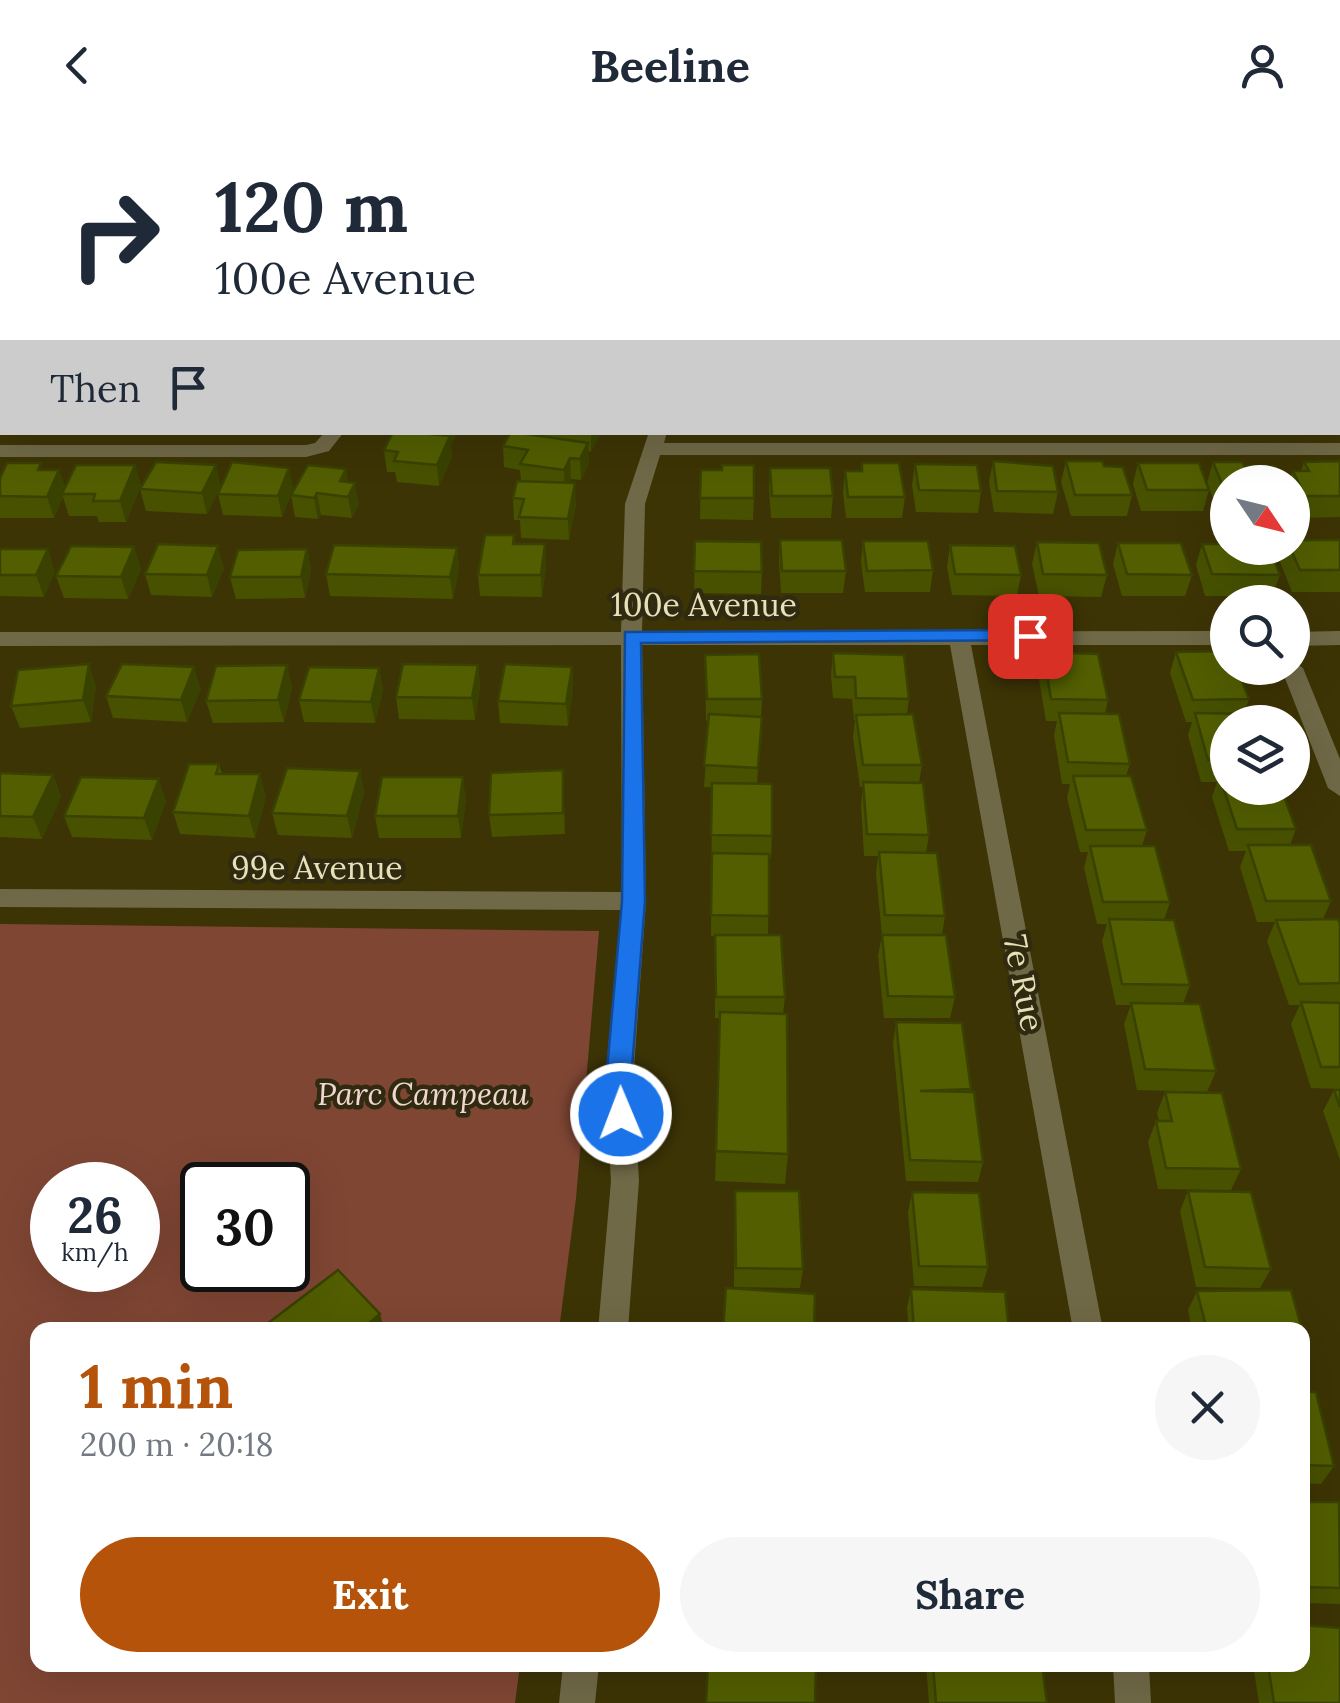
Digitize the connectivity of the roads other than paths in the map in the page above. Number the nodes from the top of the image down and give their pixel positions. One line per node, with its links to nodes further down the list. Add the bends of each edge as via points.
1 (332, 435): 4 (street, via 306,451)
2 (655, 440): 3 (street); 6 (street, via 635,504)
3 (1340, 449)
4 (0, 451)
5 (959, 636): 6 (street, 100e Avenue); 7 (street, 100e Avenue); 16 (street, 7e Rue)
6 (632, 637): 10 (street, 100e Avenue); 14 (street)
7 (1210, 638)
8 (1310, 638): 9 (street)
9 (1340, 638)
10 (0, 640)
11 (1299, 685): 12 (street)
12 (1340, 788)
13 (0, 898): 14 (street, 99e Avenue)
14 (634, 901): 15 (street, via 619,1081 625,1180)
15 (615, 1322)
16 (1087, 1322)
17 (579, 1672): 19 (street)
18 (1131, 1672): 20 (street)
19 (577, 1703)
20 (1134, 1703)

